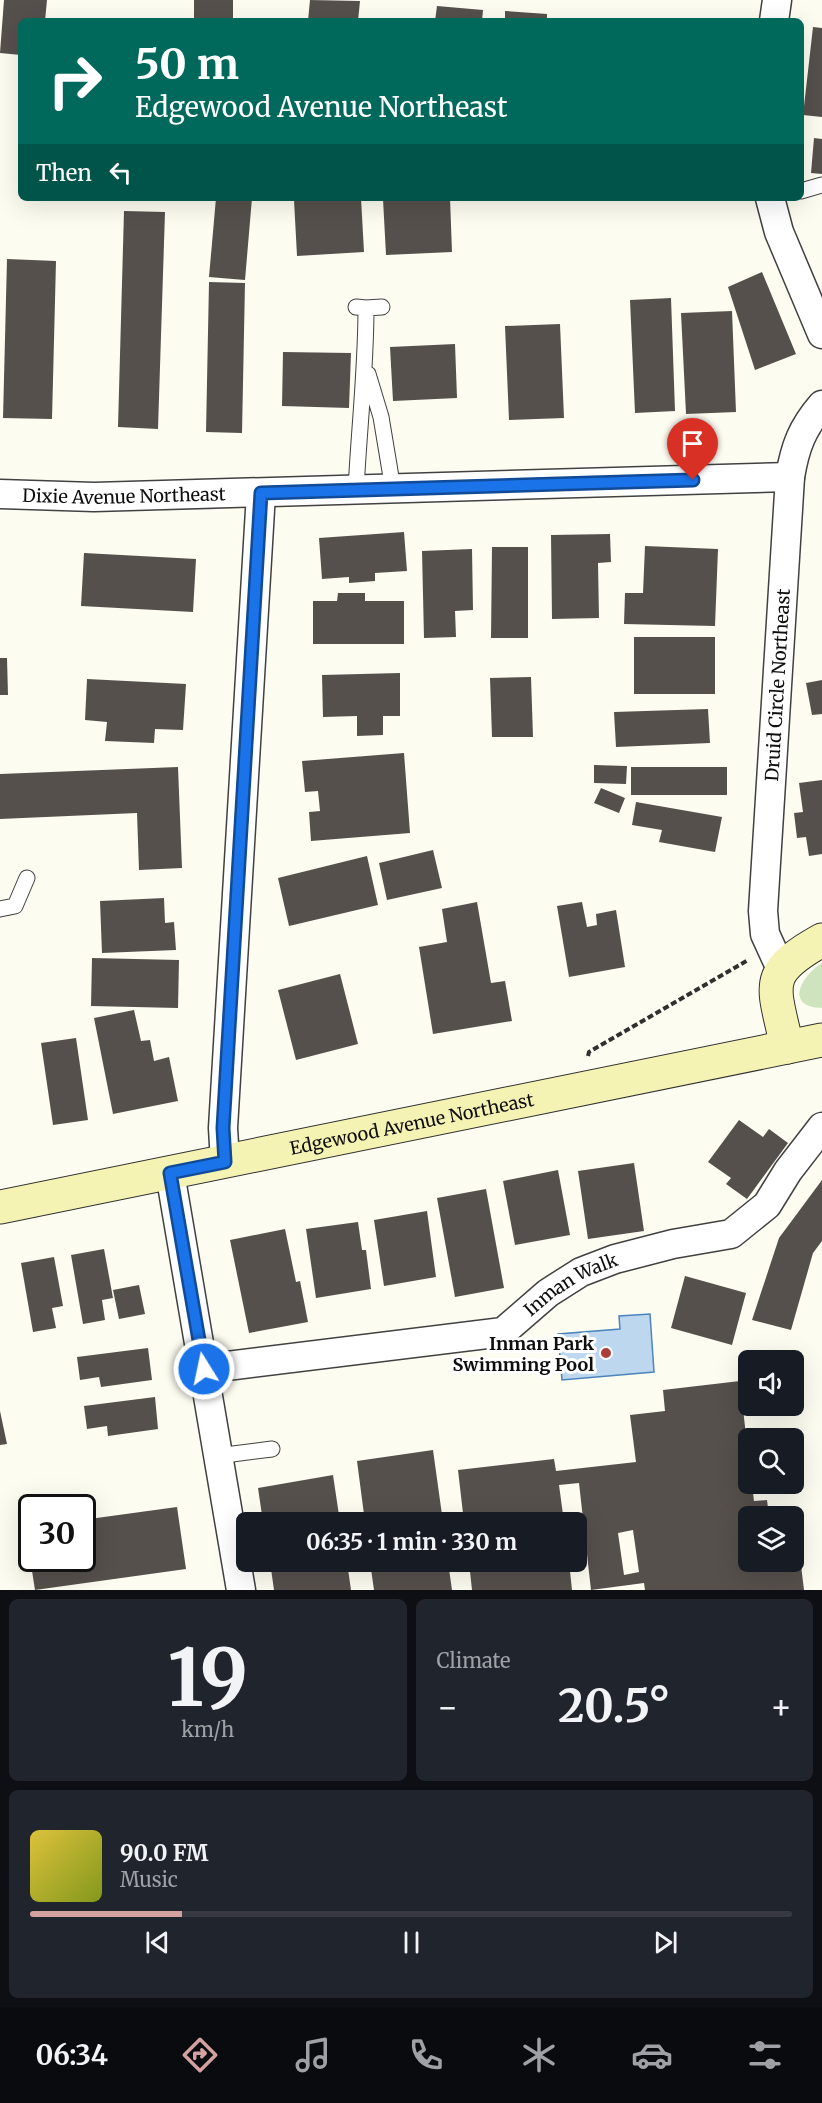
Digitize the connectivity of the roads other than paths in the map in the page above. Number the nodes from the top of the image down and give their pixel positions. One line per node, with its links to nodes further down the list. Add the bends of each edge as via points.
1 (777, 0): 2 (street)
2 (774, 18)
3 (822, 185): 4 (lane)
4 (804, 190)
5 (773, 201): 7 (street, via 779,232)
6 (382, 307): 8 (lane, via 361,307)
7 (822, 334)
8 (366, 365): 11 (lane, via 381,417); 12 (lane)
9 (822, 405): 10 (street, Druid Circle Northeast, via 805,424 794,448)
10 (790, 477): 11 (street, Dixie Avenue Northeast); 18 (street, Druid Circle Northeast, via 763,911 765,934)
11 (393, 489): 12 (street, Dixie Avenue Northeast)
12 (356, 490): 13 (street, Dixie Avenue Northeast)
13 (261, 493): 14 (street, Dixie Avenue Northeast); 22 (street, via 223,1128)
14 (0, 494)
15 (27, 878): 16 (lane, via 15,906)
16 (0, 909)
17 (822, 940): 18 (main road, via 796,954)
18 (776, 959): 20 (main road, via 776,995)
19 (822, 1040): 20 (main road, Edgewood Avenue Northeast)
20 (787, 1047): 22 (main road, Edgewood Avenue Northeast)
21 (822, 1126): 25 (street, Inman Walk, via 767,1204 730,1234 673,1244 581,1272 548,1293 503,1332)
22 (225, 1162): 23 (main road, Edgewood Avenue Northeast)
23 (170, 1173): 24 (main road, Edgewood Avenue Northeast); 25 (street)
24 (0, 1207)
25 (204, 1369): 27 (street)
26 (272, 1449): 27 (lane)
27 (217, 1456): 28 (street)
28 (236, 1589)

